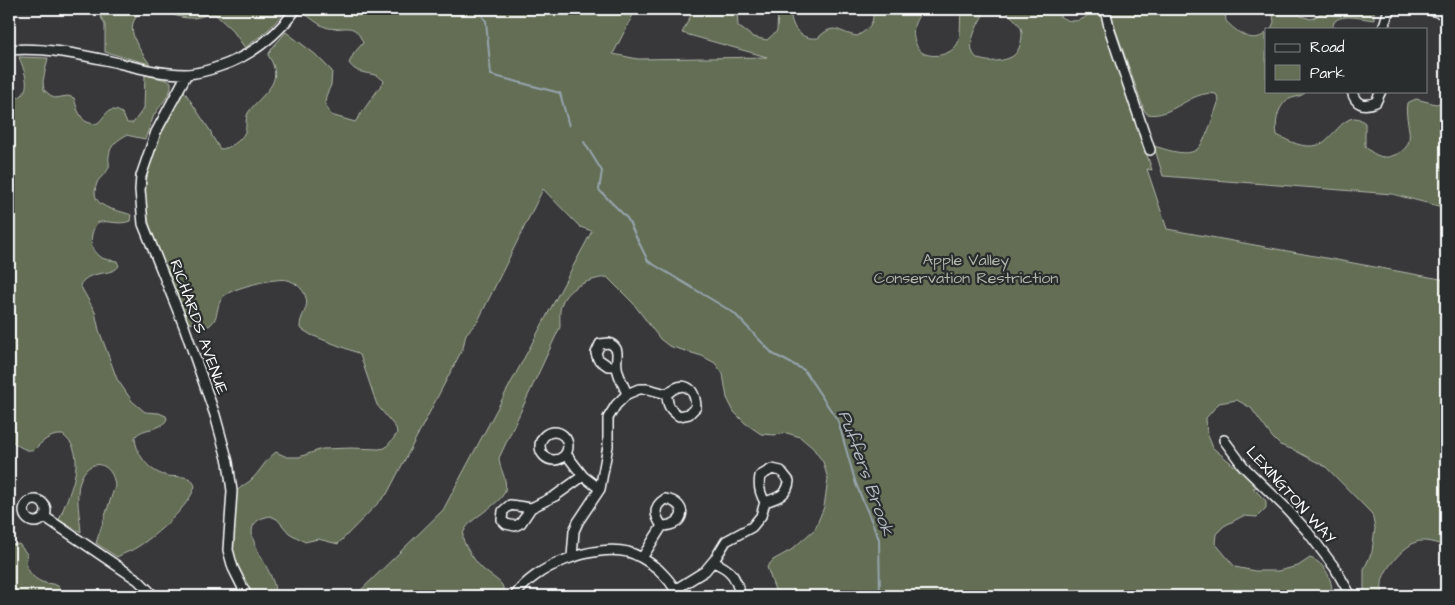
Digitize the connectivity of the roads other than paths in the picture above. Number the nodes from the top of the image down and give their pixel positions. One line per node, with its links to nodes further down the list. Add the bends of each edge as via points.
1 (296, 9): 8 (street, via 274,36 240,58 217,68)
2 (1105, 9): 11 (street)
3 (1389, 9): 6 (street)
4 (1425, 9): 5 (street)
5 (1446, 14)
6 (1383, 28)
7 (9, 50): 8 (street, via 43,50 153,72)
8 (187, 74): 28 (street, RICHARDS AVENUE, via 156,132 141,176 143,224 215,415 232,491 228,550)
9 (1352, 92): 10 (street, via 1356,100 1367,105 1376,102)
10 (1380, 92)
11 (1150, 150)
12 (616, 366): 13 (street)
13 (627, 394): 14 (street, via 648,389); 18 (street, via 608,418 608,446)
14 (667, 394)
15 (1224, 440): 31 (street, LEXINGTON WAY, via 1250,474 1307,530)
16 (566, 454): 17 (street)
17 (583, 476): 18 (street); 20 (street)
18 (600, 489): 23 (street, via 574,531)
19 (765, 502): 25 (street, via 758,520 748,530 726,542)
20 (531, 508)
21 (45, 517): 27 (street, via 138,580)
22 (662, 526): 24 (street)
23 (572, 557): 24 (street, via 609,551 627,552); 29 (street, via 534,576)
24 (642, 558): 26 (street, via 665,576)
25 (713, 562): 26 (street); 30 (street, via 724,566 737,580)
26 (677, 593)
27 (154, 596)
28 (247, 596)
29 (515, 596)
30 (741, 596)
31 (1351, 596)

